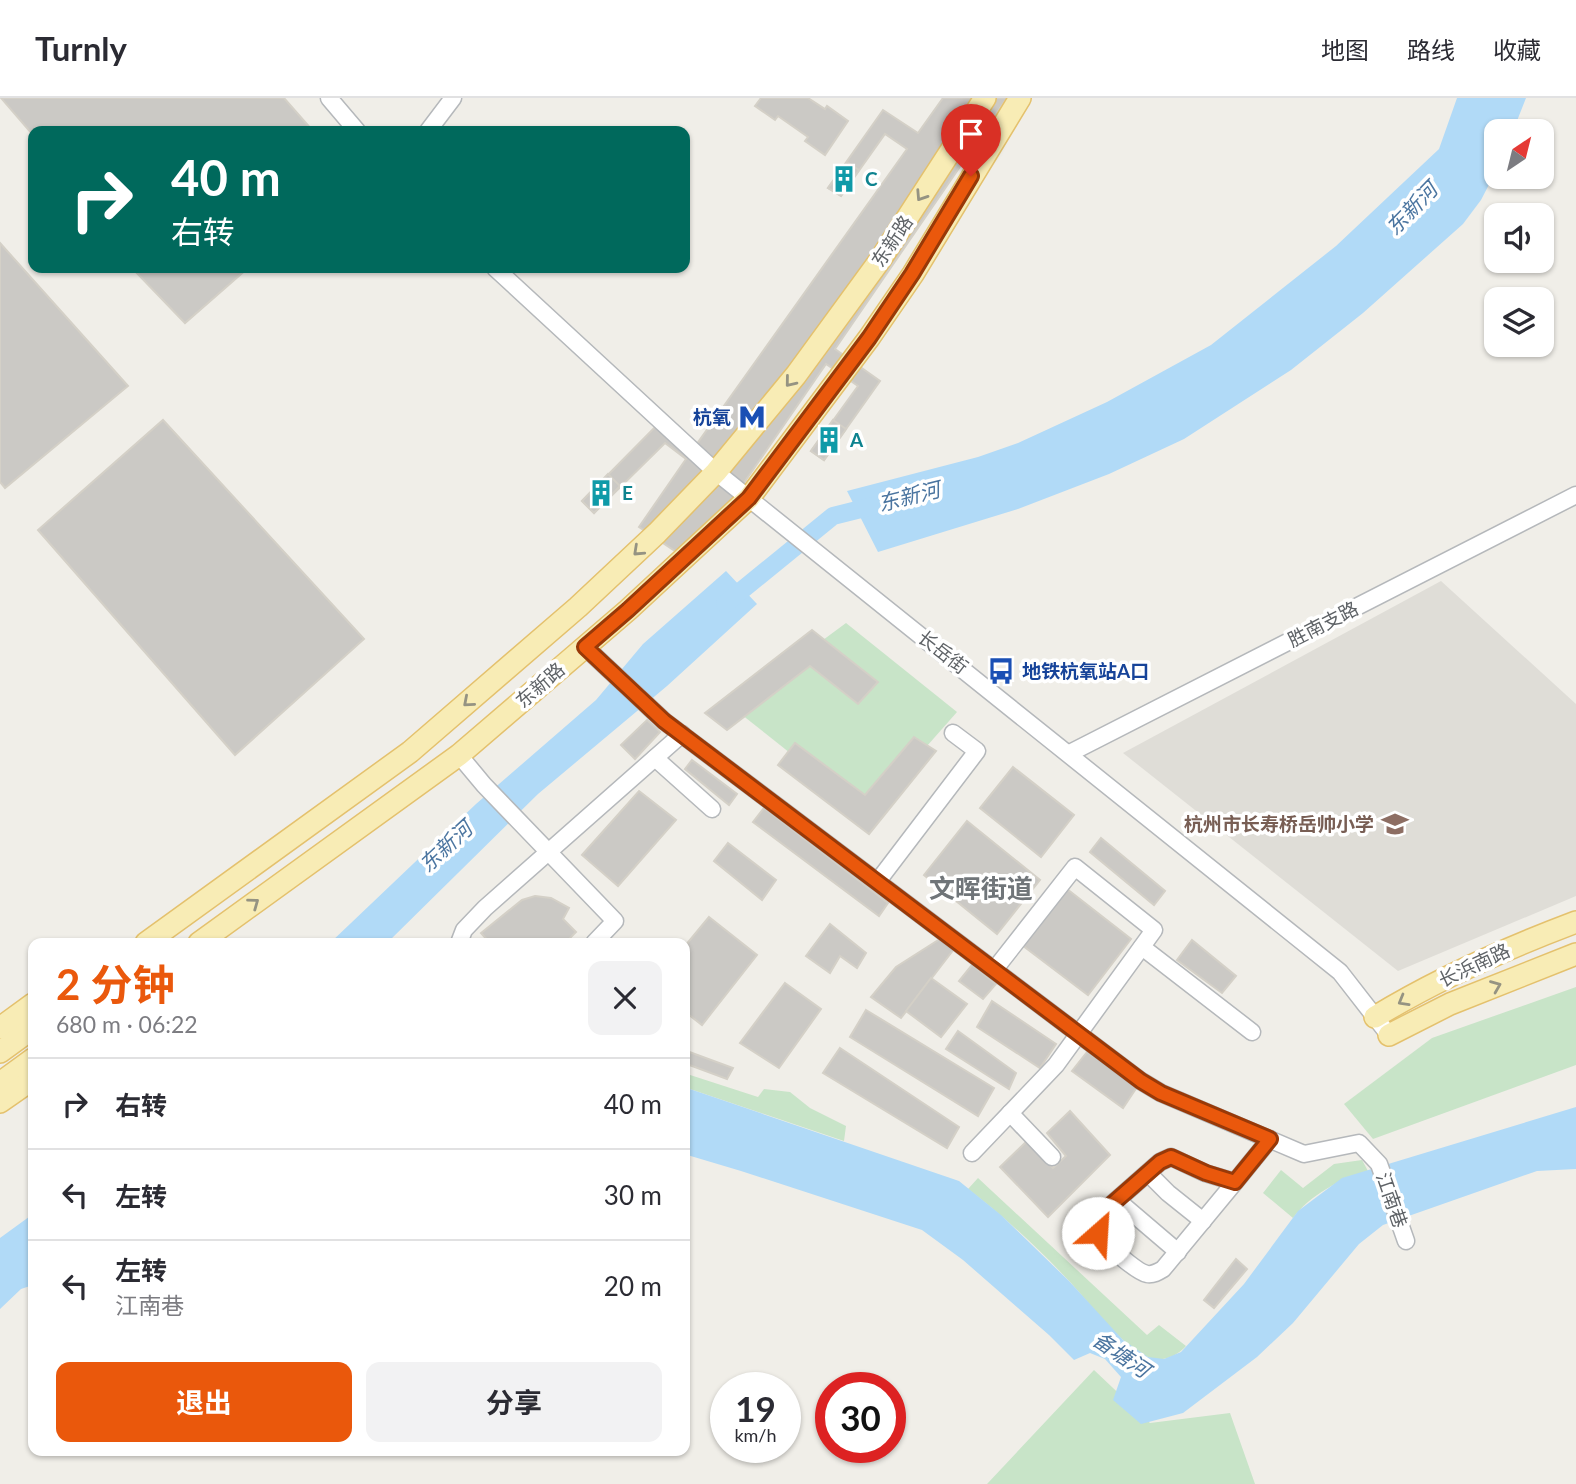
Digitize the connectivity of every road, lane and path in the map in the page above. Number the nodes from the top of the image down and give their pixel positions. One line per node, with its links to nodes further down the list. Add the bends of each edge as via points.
1 (329, 98): 5 (street)
2 (453, 98): 6 (street)
3 (985, 98): 8 (main road, 东新路, one-way to 8, via 872,271 796,375)
4 (1020, 98): 10 (main road, 东新路, via 869,338)
5 (353, 126)
6 (432, 126)
7 (500, 273): 8 (street, 长岳街)
8 (716, 472): 10 (street, 长岳街); 21 (main road, 东新路, one-way to 21, via 578,607 410,752)
9 (1576, 495): 14 (street, 胜南支路)
10 (749, 498): 11 (main road, 东新路); 14 (street, 长岳街)
11 (585, 647): 13 (street, 江南巷); 15 (main road, 东新路)
12 (953, 733): 19 (street, via 976,751)
13 (682, 734): 16 (street); 19 (street, 江南巷)
14 (1070, 753): 31 (street, 长岳街, via 1340,972)
15 (459, 755): 18 (street); 24 (main road, 东新路, one-way to 15)
16 (655, 758): 17 (street); 18 (street)
17 (712, 809)
18 (549, 852): 25 (street, via 485,908); 26 (street, via 615,921)
19 (878, 881): 29 (street, 江南巷)
20 (1576, 922): 31 (main road, 长浜南路, one-way to 31, via 1450,976)
21 (164, 930): 22 (main road, 东新路); 23 (main road, 东新路)
22 (149, 938)
23 (153, 938)
24 (206, 938)
25 (461, 938)
26 (599, 938)
27 (1142, 947): 29 (street, via 1154,930 1074,867); 34 (street); 35 (street)
28 (1576, 954): 36 (main road, 长浜南路, one-way to 28, via 1450,1004)
29 (995, 969): 35 (street, 江南巷)
30 (28, 1008): 32 (main road)
31 (1376, 1017): 36 (street, 长岳街)
32 (0, 1028)
33 (28, 1032): 37 (main road)
34 (1252, 1032)
35 (1080, 1034): 42 (street); 43 (street, 江南巷, via 1161,1093)
36 (1390, 1035)
37 (0, 1052)
38 (28, 1063): 40 (main road)
39 (28, 1082): 41 (main road)
40 (0, 1083)
41 (0, 1102)
42 (1010, 1113): 44 (street); 45 (street)
43 (1270, 1139): 47 (street); 50 (street, 江南巷, via 1304,1154 1359,1143 1379,1164)
44 (972, 1153)
45 (1052, 1157)
46 (1148, 1173): 47 (street, via 1171,1157); 48 (street); 49 (street)
47 (1235, 1182): 49 (street)
48 (1117, 1200): 51 (street); 51 (street, via 1097,1223 1098,1233 1117,1253 1149,1275 1163,1269)
49 (1203, 1221): 51 (street)
50 (1403, 1233)
51 (1178, 1252)

